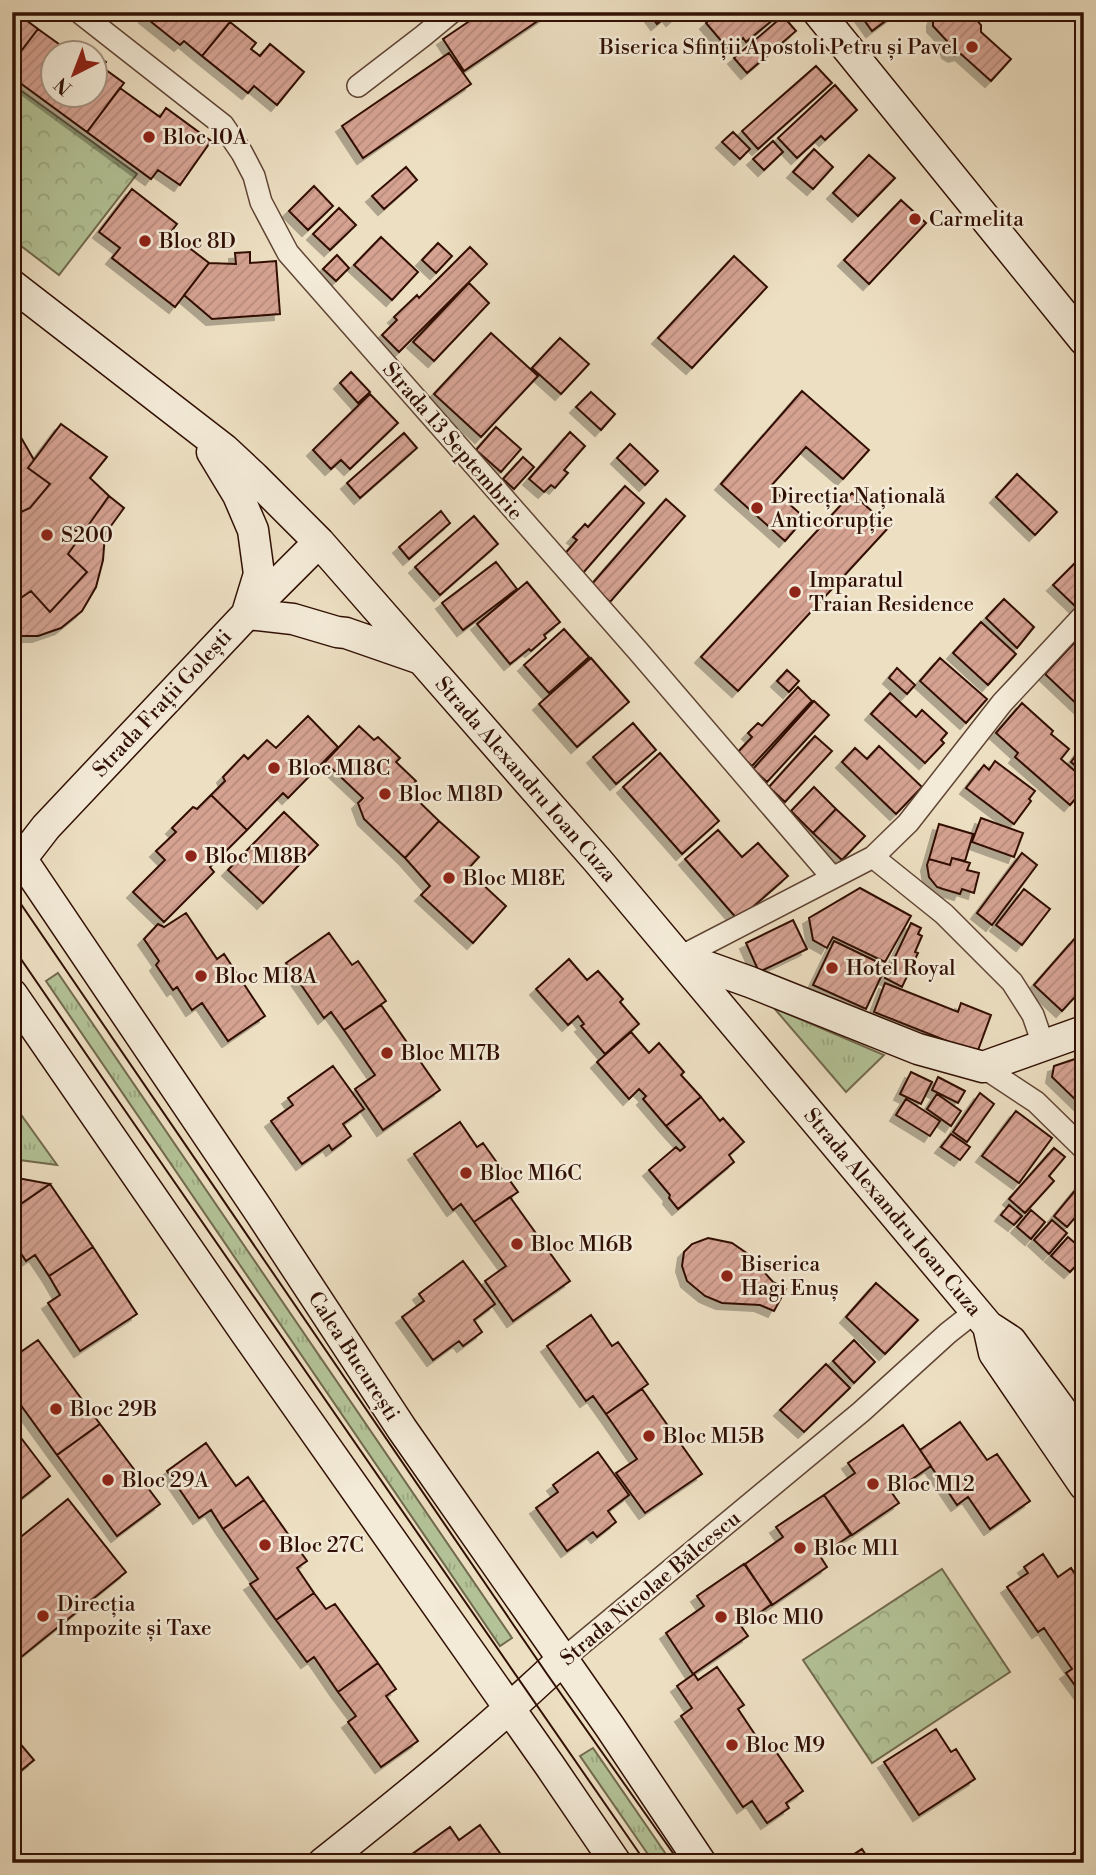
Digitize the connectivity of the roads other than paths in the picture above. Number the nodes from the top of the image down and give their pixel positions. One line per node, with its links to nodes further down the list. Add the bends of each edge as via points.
1 (452, 12): 4 (street)
2 (818, 12): 6 (main road)
3 (81, 13): 14 (street, Strada 13 Septembrie, via 223,125 254,176 261,201 288,253)
4 (358, 86)
5 (12, 285): 7 (main road, Strada Alexandru Ioan Cuza)
6 (1084, 340)
7 (199, 431): 8 (main road, Strada Alexandru Ioan Cuza, via 254,477); 9 (main road, via 238,495 253,530 259,573)
8 (319, 542): 9 (main road, Strada Frații Golești); 11 (main road, Strada Alexandru Ioan Cuza)
9 (247, 614): 11 (main road, via 346,633); 13 (main road, Strada Frații Golești)
10 (1084, 615): 12 (street, via 1002,703 908,823)
11 (419, 658): 15 (main road, Strada Alexandru Ioan Cuza)
12 (873, 857): 14 (street); 18 (street, via 944,914 1012,982 1033,1015)
13 (15, 859): 24 (main road, Calea București)
14 (832, 877): 15 (street)
15 (680, 957): 19 (main road, via 918,1049); 21 (main road, Strada Alexandru Ioan Cuza)
16 (17, 1008): 25 (main road)
17 (1084, 1031): 18 (main road)
18 (1043, 1044): 19 (main road)
19 (983, 1067): 20 (street, via 1036,1102)
20 (1084, 1149)
21 (982, 1319): 22 (main road, Strada Alexandru Ioan Cuza, via 1011,1341); 23 (main road, Strada Alexandru Ioan Cuza, via 994,1353); 24 (street, Strada Nicolae Bălcescu, via 948,1333 861,1412)
22 (1084, 1441)
23 (1084, 1485)
24 (562, 1660): 25 (main road, Strada Nicolae Bălcescu); 28 (main road, Calea București)
25 (509, 1709): 26 (main road, Strada Nicolae Bălcescu); 27 (main road)
26 (323, 1863)
27 (616, 1863)
28 (701, 1863)

